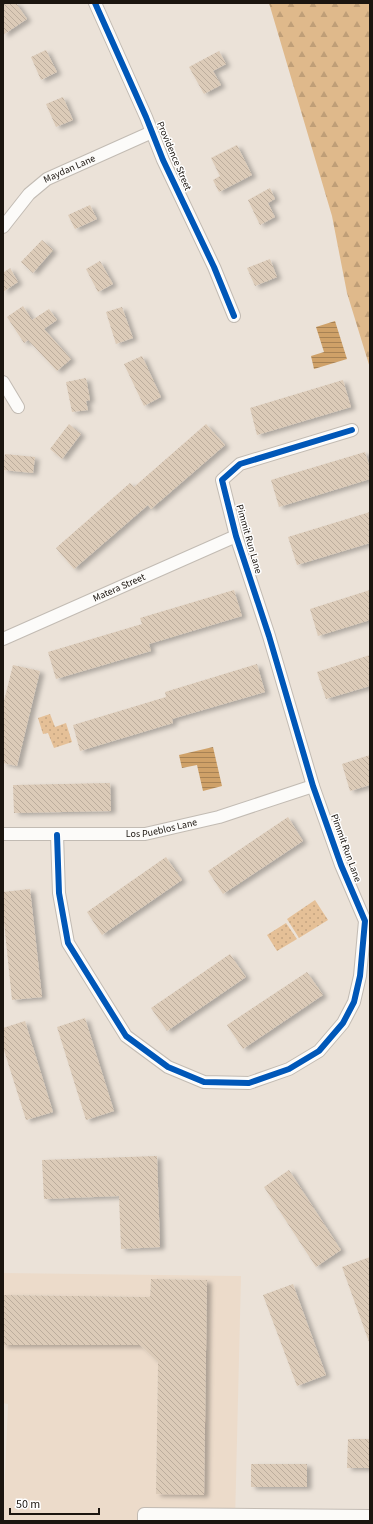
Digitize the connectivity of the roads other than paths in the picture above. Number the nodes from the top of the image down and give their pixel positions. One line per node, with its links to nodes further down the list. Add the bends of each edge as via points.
1 (95, 3): 2 (street, Providence Street)
2 (152, 132): 3 (street, Maydan Lane, via 47,179 29,194); 4 (street, Providence Street)
3 (3, 227)
4 (234, 316)
5 (3, 382): 6 (street)
6 (18, 407)
7 (352, 430): 8 (street, Pimmit Run Lane, via 240,464 222,480)
8 (236, 536): 9 (street, Matera Street); 10 (street, Pimmit Run Lane, via 269,636)
9 (3, 639)
10 (313, 786): 12 (street, Los Pueblos Lane, via 219,817 145,834); 12 (street, Pimmit Run Lane, via 341,865 365,921 360,976 354,1002 342,1023 319,1051 288,1069 249,1083 204,1082 168,1067 126,1036 68,943 59,893)
11 (3, 834): 12 (street, Los Pueblos Lane)
12 (57, 835)
13 (370, 1516): 14 (street, via 144,1514)
14 (144, 1521)

